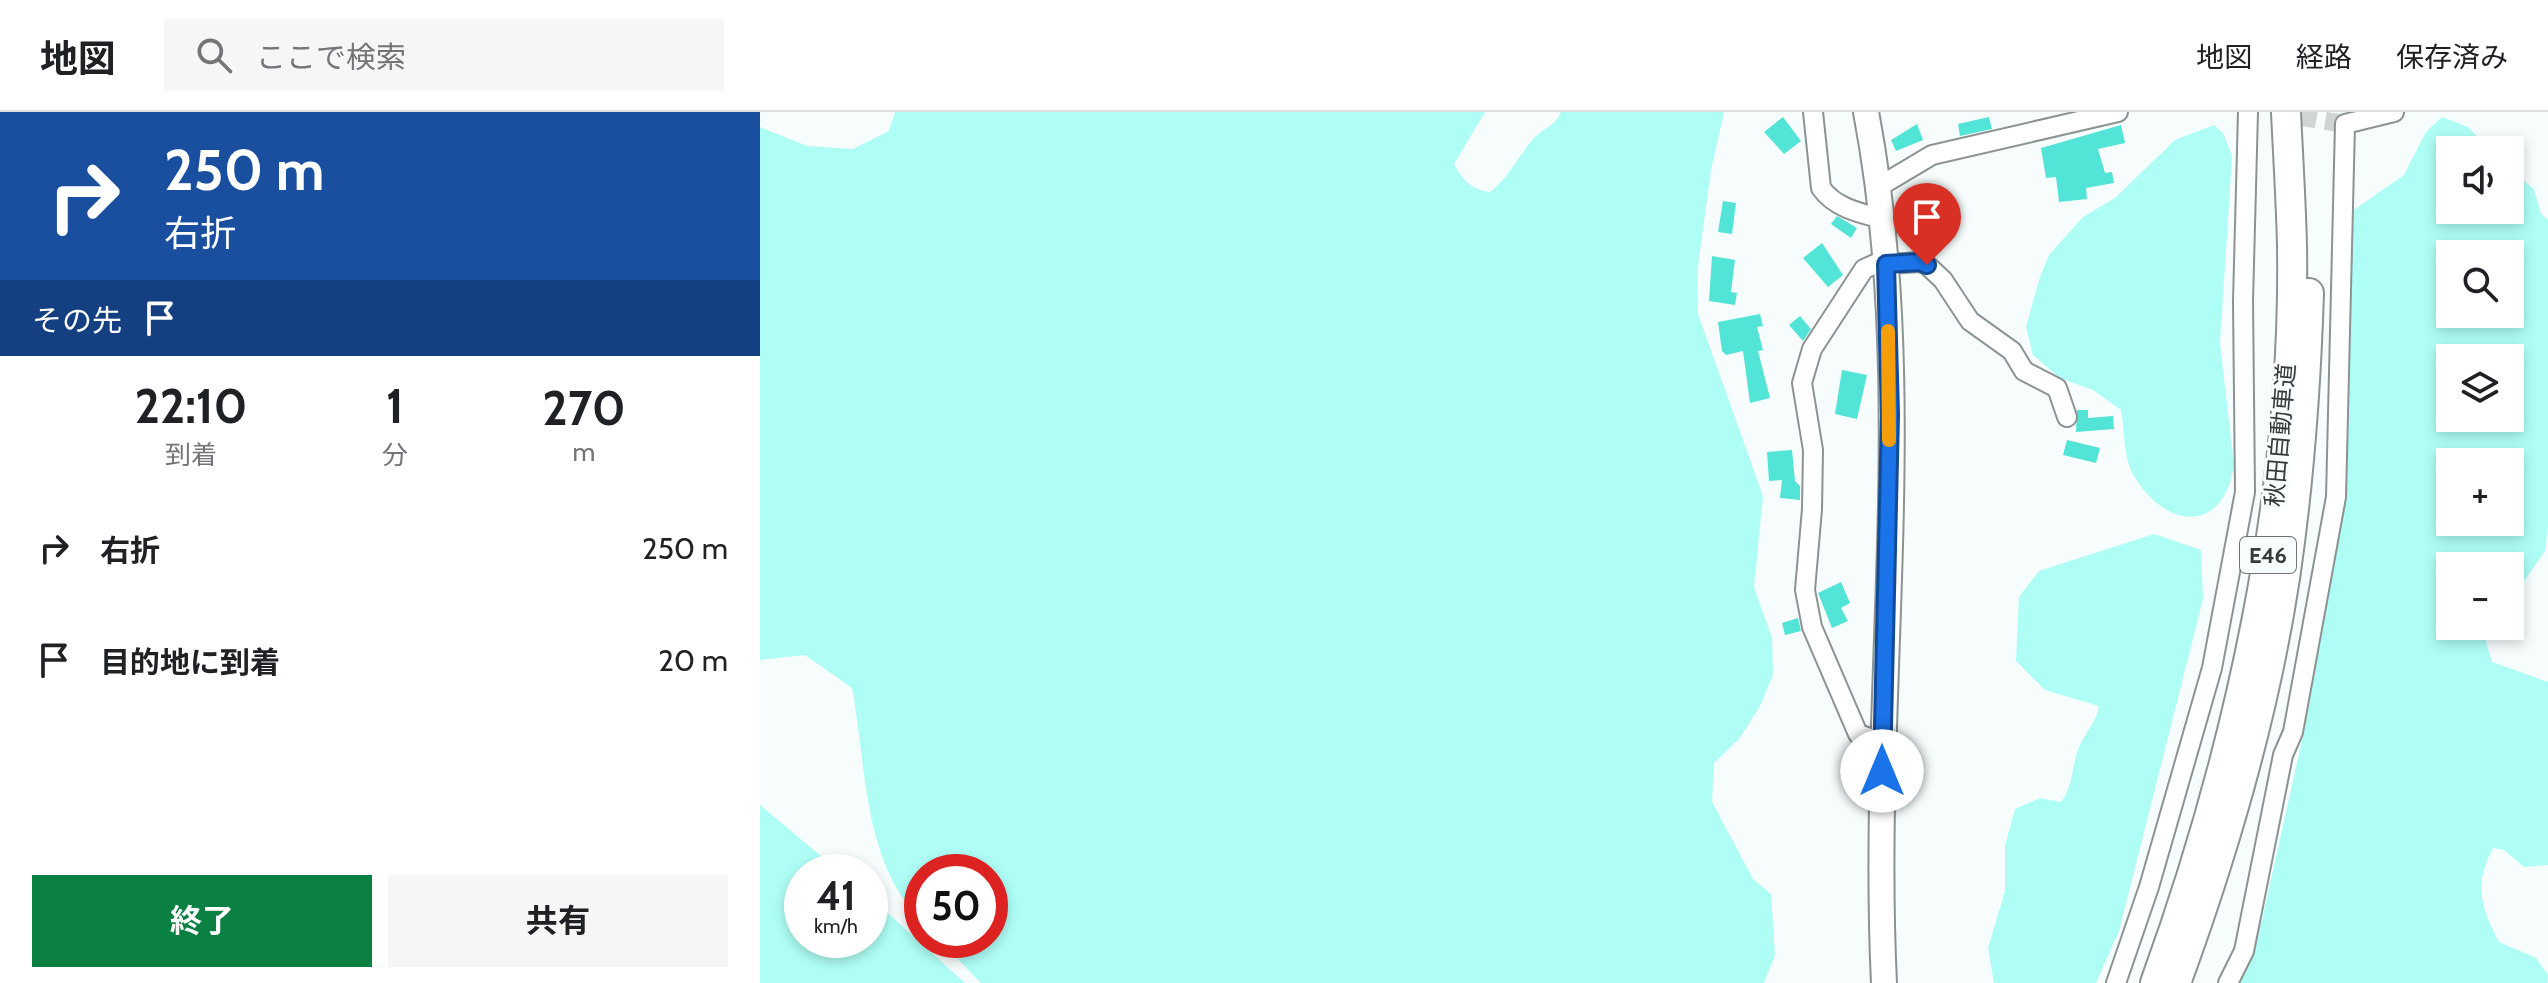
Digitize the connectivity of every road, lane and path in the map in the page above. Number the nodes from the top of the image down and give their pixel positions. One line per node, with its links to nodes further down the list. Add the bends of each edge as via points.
1 (1813, 112): 9 (street, via 1821,188 1853,211)
2 (1866, 112): 8 (main road)
3 (2118, 112): 8 (street, via 1932,155)
4 (2248, 112): 14 (street, via 2245,492 2212,668)
5 (2286, 112): 15 (highway, 秋田自動車道 / E46, via 2292,248 2285,409 2266,575 2221,778)
6 (2306, 112): 16 (highway, 秋田自動車道 / E46, via 2311,248 2305,411 2285,579 2241,785)
7 (2394, 112): 17 (street, via 2345,124 2336,497 2293,732 2283,755 2244,951)
8 (1880, 186): 9 (main road)
9 (1883, 219): 10 (main road)
10 (1886, 261): 11 (street, via 1927,265 1970,321 2012,351 2024,371 2057,388); 12 (main road, via 1890,415); 12 (street, via 1864,269 1812,349 1802,383 1813,450 1805,590 1812,627 1858,734)
11 (2067, 417)
12 (1882, 742): 13 (main road)
13 (1884, 983)
14 (2116, 983)
15 (2155, 983)
16 (2176, 983)
17 (2228, 983)

